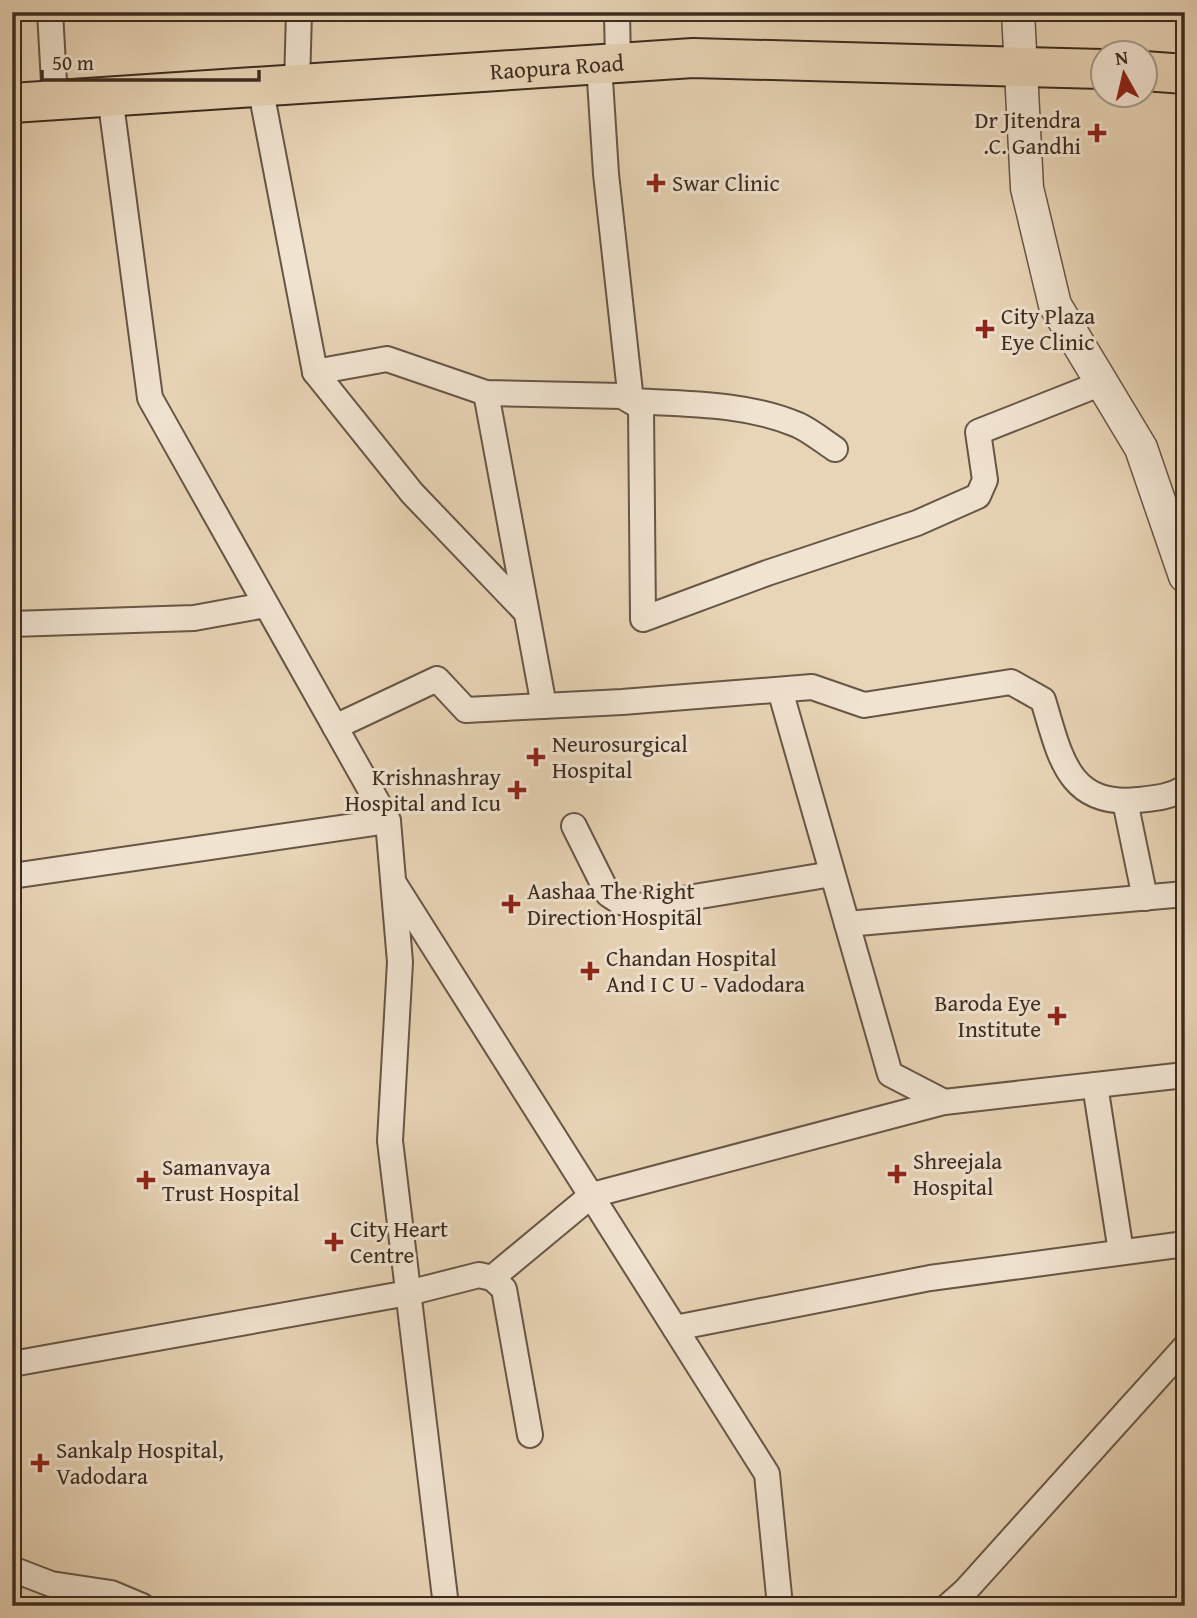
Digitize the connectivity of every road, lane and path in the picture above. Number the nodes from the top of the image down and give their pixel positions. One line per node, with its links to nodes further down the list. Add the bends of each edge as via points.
1 (50, 12): 13 (street)
2 (299, 12): 10 (street)
3 (617, 12): 5 (street)
4 (1018, 12): 6 (street)
5 (608, 63): 6 (main road, Raopura Road, via 692,58); 10 (main road, Raopura Road); 18 (street, via 606,174)
6 (1020, 65): 7 (main road, Raopura Road); 16 (street, via 1027,188 1055,305)
7 (1088, 68)
8 (1158, 72): 9 (main road)
9 (1185, 74)
10 (297, 84): 11 (main road, Raopura Road)
11 (260, 86): 12 (main road, Raopura Road); 15 (street)
12 (110, 96): 13 (main road, Raopura Road); 21 (street, via 149,398)
13 (55, 100): 14 (main road, Raopura Road)
14 (12, 103)
15 (315, 372): 17 (street, via 387,359); 22 (street, via 412,493)
16 (1102, 383): 18 (street, via 978,432 985,480 978,496 917,523 643,619 641,407); 20 (street, via 1141,449)
17 (486, 393): 18 (street, via 622,396); 22 (street)
18 (631, 401): 19 (street, via 759,413 800,426)
19 (835, 449)
20 (1185, 576)
21 (266, 605): 23 (street, via 194,618); 26 (street)
22 (526, 612): 25 (street)
23 (12, 624)
24 (780, 690): 25 (street); 28 (street, via 812,687 864,705 1011,682 1043,700 1064,768 1097,799); 31 (street)
25 (544, 706): 26 (street, via 466,710 437,679)
26 (335, 727): 29 (street)
27 (1185, 788): 28 (street, via 1172,796)
28 (1125, 801): 35 (street)
29 (388, 821): 32 (street); 33 (street)
30 (574, 827): 31 (street, via 608,894 640,906)
31 (832, 874): 36 (street)
32 (12, 876)
33 (393, 882): 40 (street); 44 (street, via 400,962 390,1141)
34 (1185, 894): 35 (street)
35 (1145, 898): 36 (street)
36 (846, 924): 39 (street, via 890,1074)
37 (1185, 1075): 38 (street)
38 (1095, 1085): 39 (street); 42 (street)
39 (944, 1102): 40 (street)
40 (592, 1195): 43 (street); 45 (street)
41 (1185, 1244): 42 (street)
42 (1121, 1252): 45 (street, via 930,1278)
43 (492, 1278): 44 (street, via 479,1275); 48 (street, via 504,1289)
44 (408, 1293): 47 (street); 52 (street)
45 (676, 1328): 53 (street, via 767,1474)
46 (1185, 1347): 54 (street)
47 (12, 1364)
48 (530, 1435)
49 (12, 1569): 50 (street)
50 (51, 1595): 51 (street, via 111,1593)
51 (142, 1606)
52 (446, 1606)
53 (780, 1606)
54 (948, 1606)

